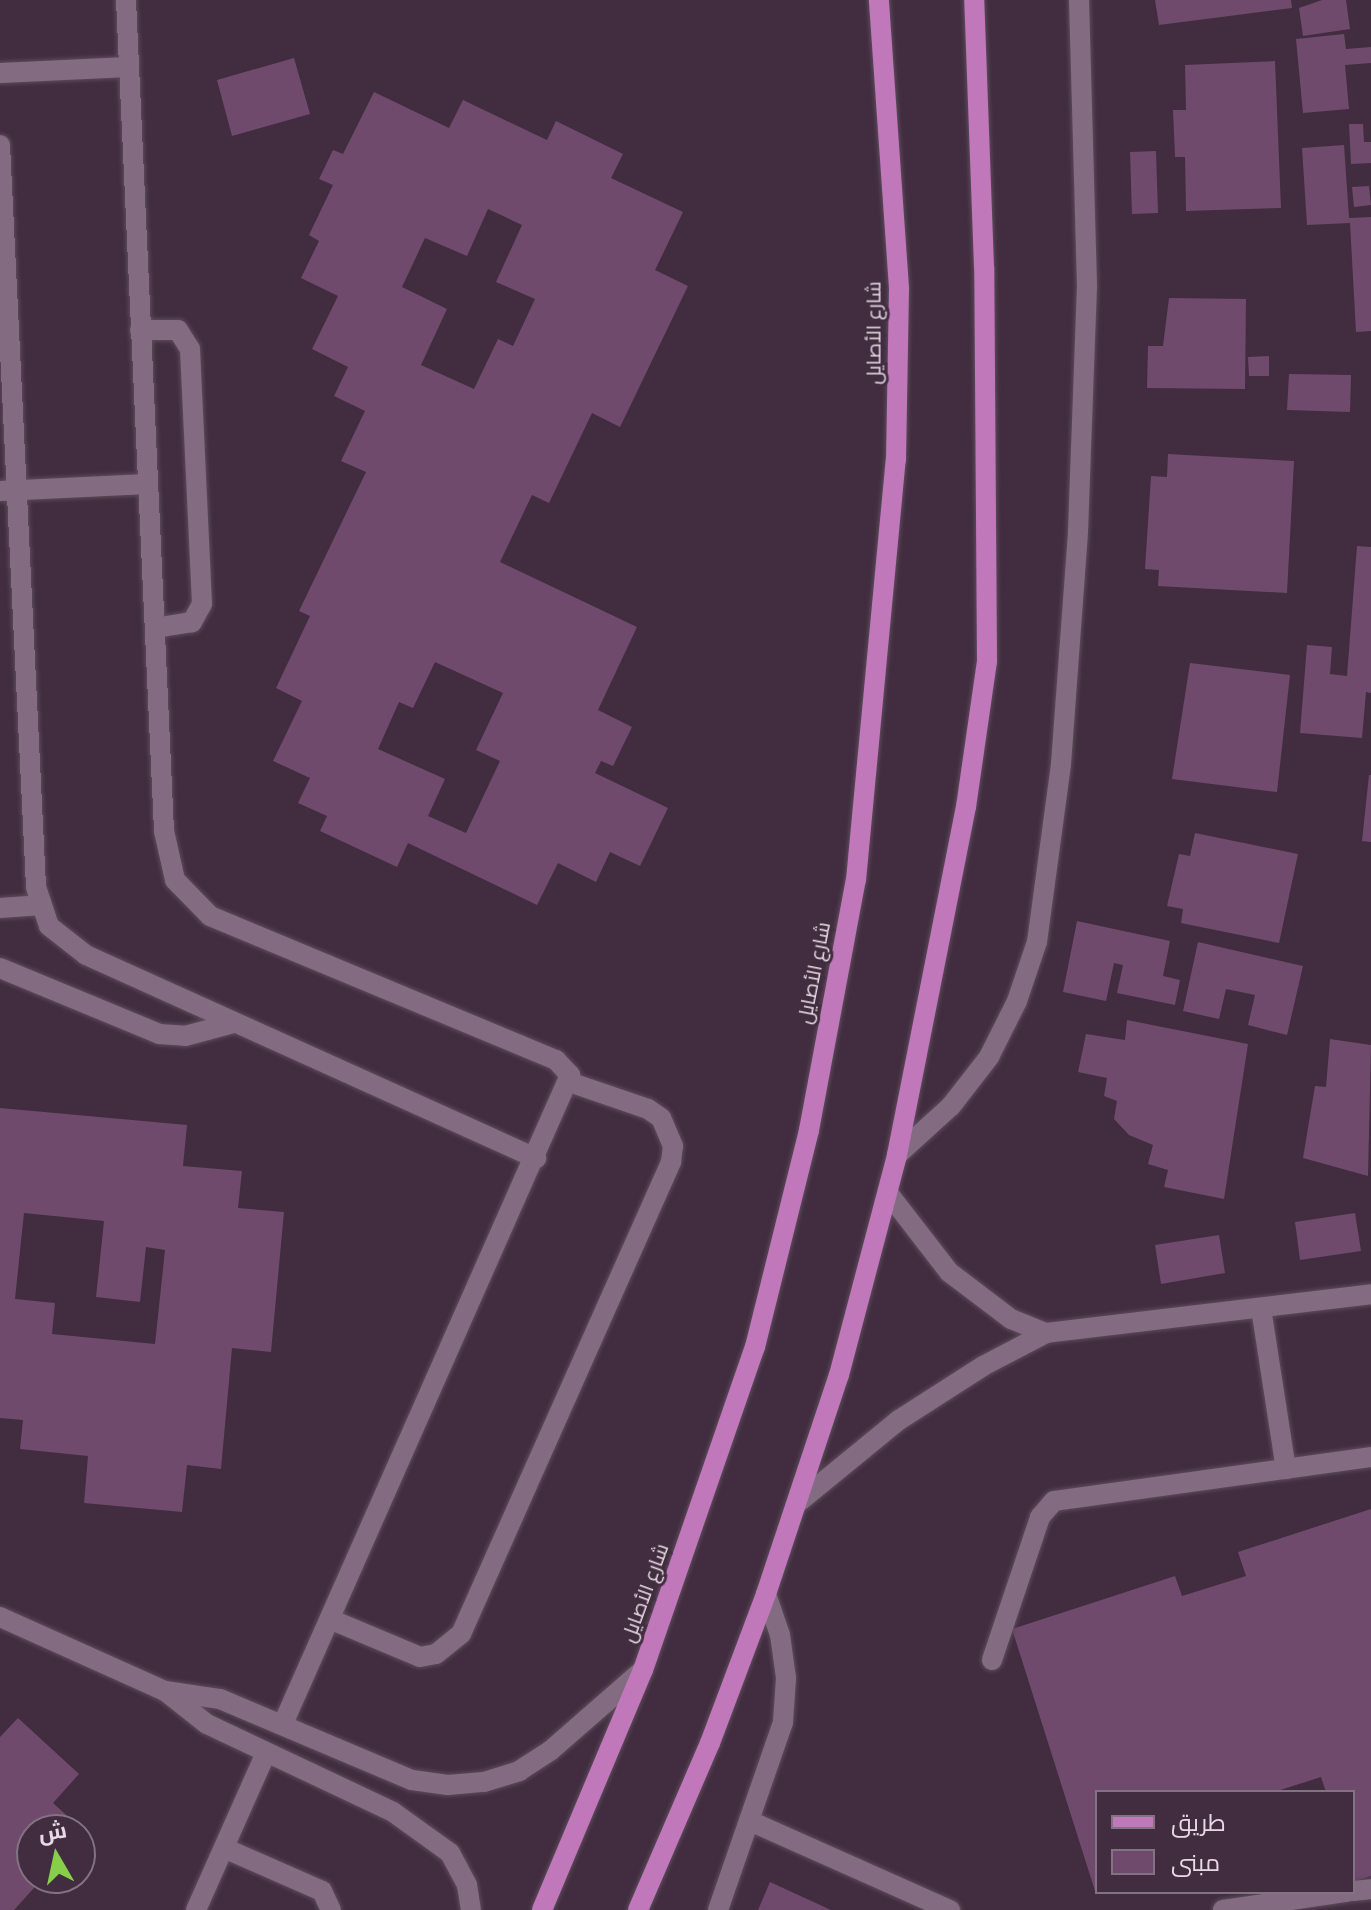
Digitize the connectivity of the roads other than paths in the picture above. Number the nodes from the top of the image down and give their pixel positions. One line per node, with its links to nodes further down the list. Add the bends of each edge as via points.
1 (126, 0): 5 (street)
2 (879, 0): 30 (main road, شارع الأصايل, via 899,288 896,460 856,880 809,1130 755,1347)
3 (974, 0): 17 (main road, via 984,267 987,661 966,807)
4 (1079, 0): 17 (street, via 1087,286 1078,531 1061,764 1037,942 1017,1001 989,1057 951,1106)
5 (129, 67): 6 (street); 8 (street)
6 (0, 73)
7 (0, 145): 10 (street)
8 (140, 330): 9 (street); 11 (street, via 178,330 190,349 202,604 192,622)
9 (148, 484): 10 (street); 11 (street)
10 (10, 491): 12 (street)
11 (155, 628): 16 (street, via 167,857 190,901 210,916 556,1060 568,1068)
12 (39, 905): 13 (street); 15 (street, via 66,943)
13 (0, 908)
14 (0, 968): 15 (street, via 159,1034 185,1036)
15 (234, 1023): 18 (street)
16 (569, 1082): 18 (street); 28 (street, via 661,1118 673,1146 671,1162 461,1634 436,1654 420,1657)
17 (897, 1155): 19 (main road)
18 (536, 1158): 28 (street)
19 (888, 1193): 22 (street, via 959,1281 1011,1319); 25 (main road)
20 (1371, 1294): 21 (street)
21 (1261, 1308): 22 (street); 24 (street)
22 (1046, 1333): 25 (street, via 940,1392)
23 (1371, 1457): 24 (street)
24 (1286, 1469): 29 (street, via 1054,1501 1040,1517)
25 (800, 1501): 26 (main road)
26 (766, 1594): 34 (street, via 780,1635 786,1678 783,1722); 41 (main road, via 710,1743)
27 (0, 1617): 31 (street)
28 (332, 1620): 32 (street)
29 (992, 1660)
30 (643, 1670): 32 (street, via 550,1751 519,1771 484,1782 412,1780); 40 (main road, شارع الأصايل)
31 (165, 1691): 32 (street, via 220,1699); 33 (street, via 207,1724)
32 (283, 1724)
33 (266, 1753): 35 (street); 39 (street, via 393,1812 450,1853 467,1885)
34 (752, 1822): 42 (street); 43 (street)
35 (224, 1848): 37 (street); 38 (street, via 322,1891)
36 (1339, 1897): 44 (street)
37 (196, 1910)
38 (331, 1910)
39 (471, 1910)
40 (542, 1910)
41 (638, 1910)
42 (718, 1910)
43 (950, 1910)
44 (1223, 1910)

